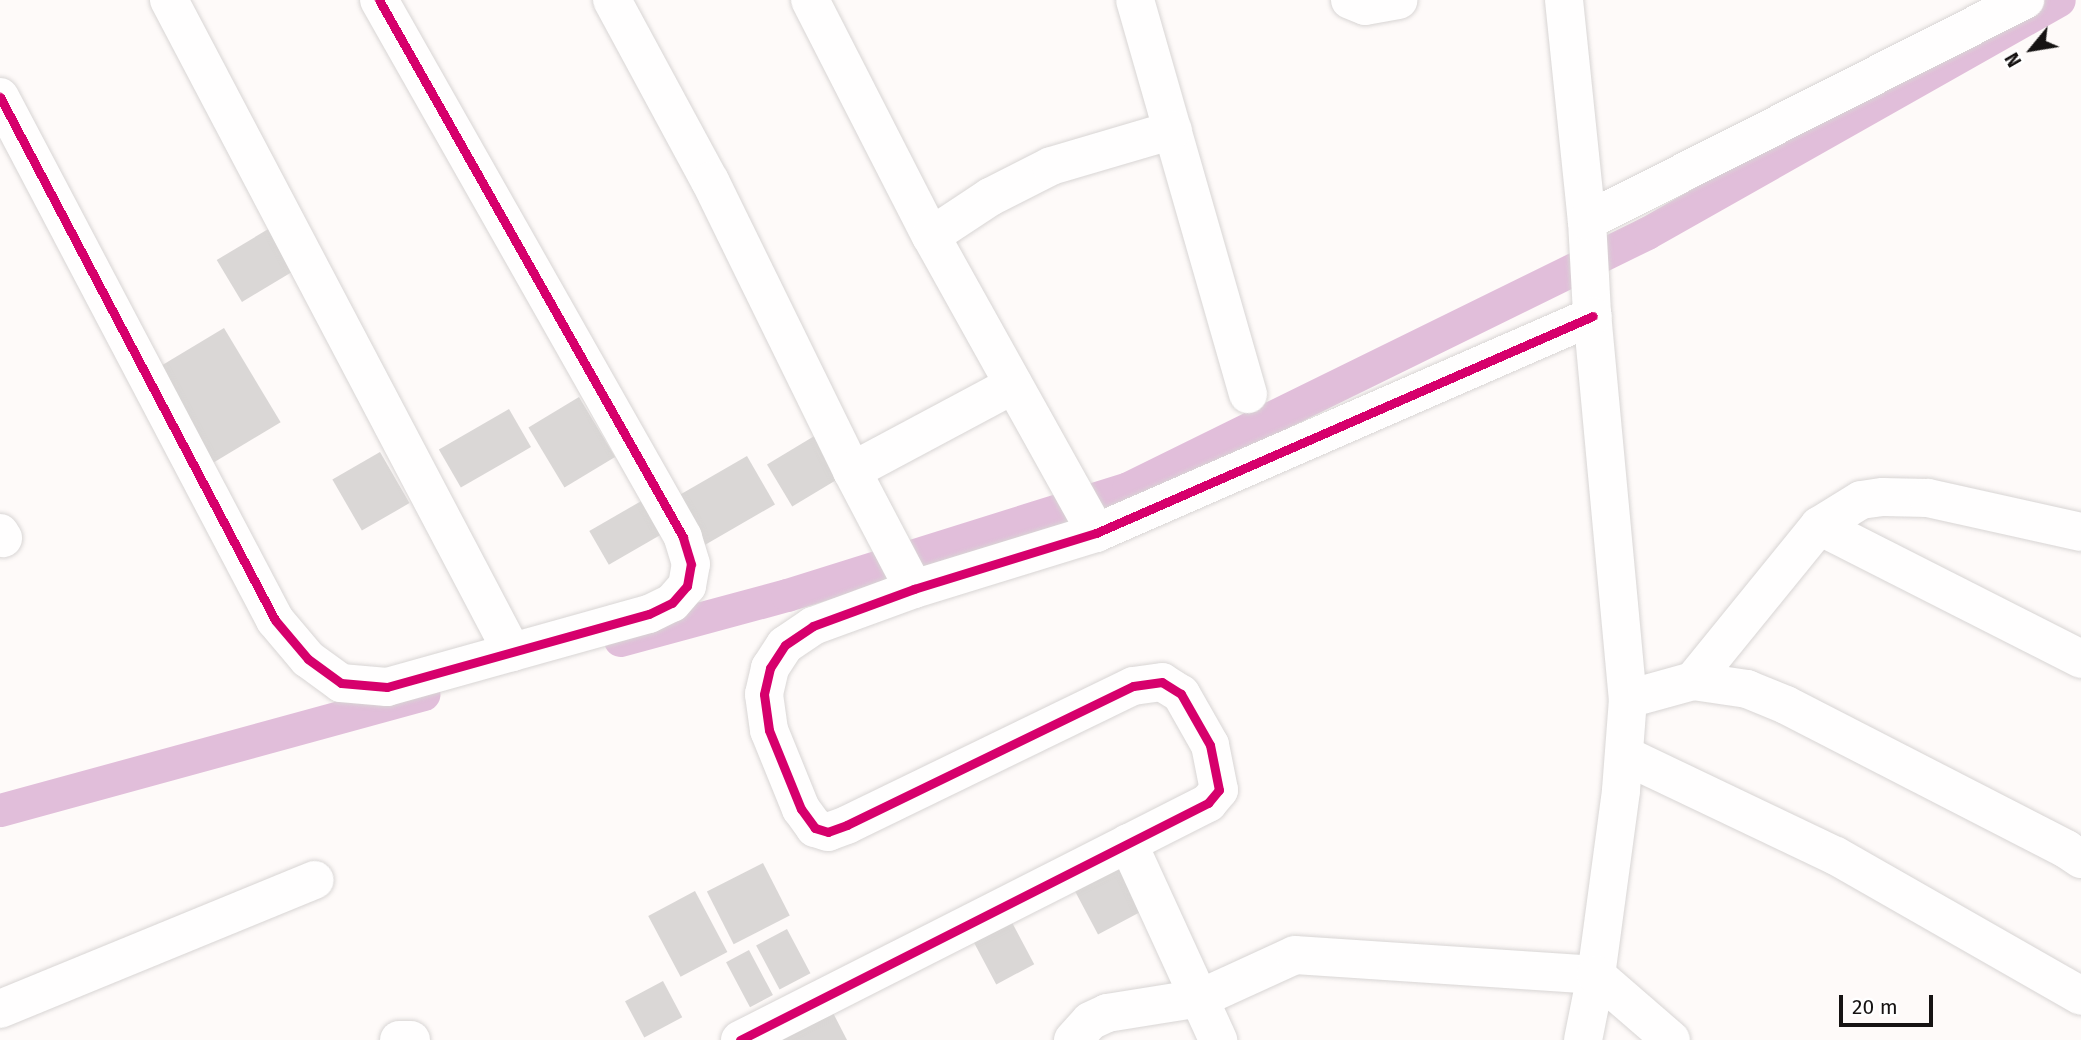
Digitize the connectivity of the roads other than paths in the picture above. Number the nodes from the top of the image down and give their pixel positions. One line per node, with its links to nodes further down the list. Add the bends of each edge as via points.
1 (170, 0): 22 (street)
2 (379, 0): 22 (street, via 683,537 691,564 687,586 672,603 649,614)
3 (612, 0): 17 (street, via 710,181)
4 (810, 0): 13 (street)
5 (1135, 0): 11 (street)
6 (1350, 0): 7 (street, via 1365,6)
7 (1398, 0)
8 (1564, 0): 12 (street)
9 (2003, 5): 12 (street)
10 (0, 97): 22 (street, via 275,620 309,659 341,683 387,687)
11 (1172, 130): 13 (street, via 1051,166 990,197); 16 (street)
12 (1587, 222): 14 (street)
13 (931, 236): 15 (street)
14 (1592, 314): 20 (street); 25 (street)
15 (1013, 385): 17 (street); 20 (street)
16 (1248, 394)
17 (859, 484): 21 (street)
18 (1819, 526): 19 (street, via 1861,500 1883,497 1928,498); 23 (street); 24 (street)
19 (2081, 531)
20 (1095, 532): 21 (street)
21 (913, 588): 27 (street, via 813,626 785,645 770,668 764,694 769,730 801,809 815,828 828,832 847,825 1133,686 1162,682 1181,694 1210,745 1219,790 1208,803)
22 (512, 653)
23 (2081, 659)
24 (1693, 681): 25 (street); 28 (street, via 1748,689 1786,705)
25 (1628, 699): 26 (street)
26 (1624, 755): 30 (street); 31 (street, via 1836,856)
27 (1128, 843): 32 (street); 36 (street)
28 (2081, 859)
29 (315, 880): 33 (street)
30 (1596, 975): 32 (street, via 1294,955); 39 (street); 40 (street)
31 (2081, 996)
32 (1201, 998): 37 (street, via 1107,1013 1090,1021); 38 (street)
33 (0, 1009)
34 (399, 1040): 35 (street)
35 (411, 1040)
36 (740, 1040)
37 (1073, 1040)
38 (1218, 1040)
39 (1583, 1040)
40 (1671, 1040)

